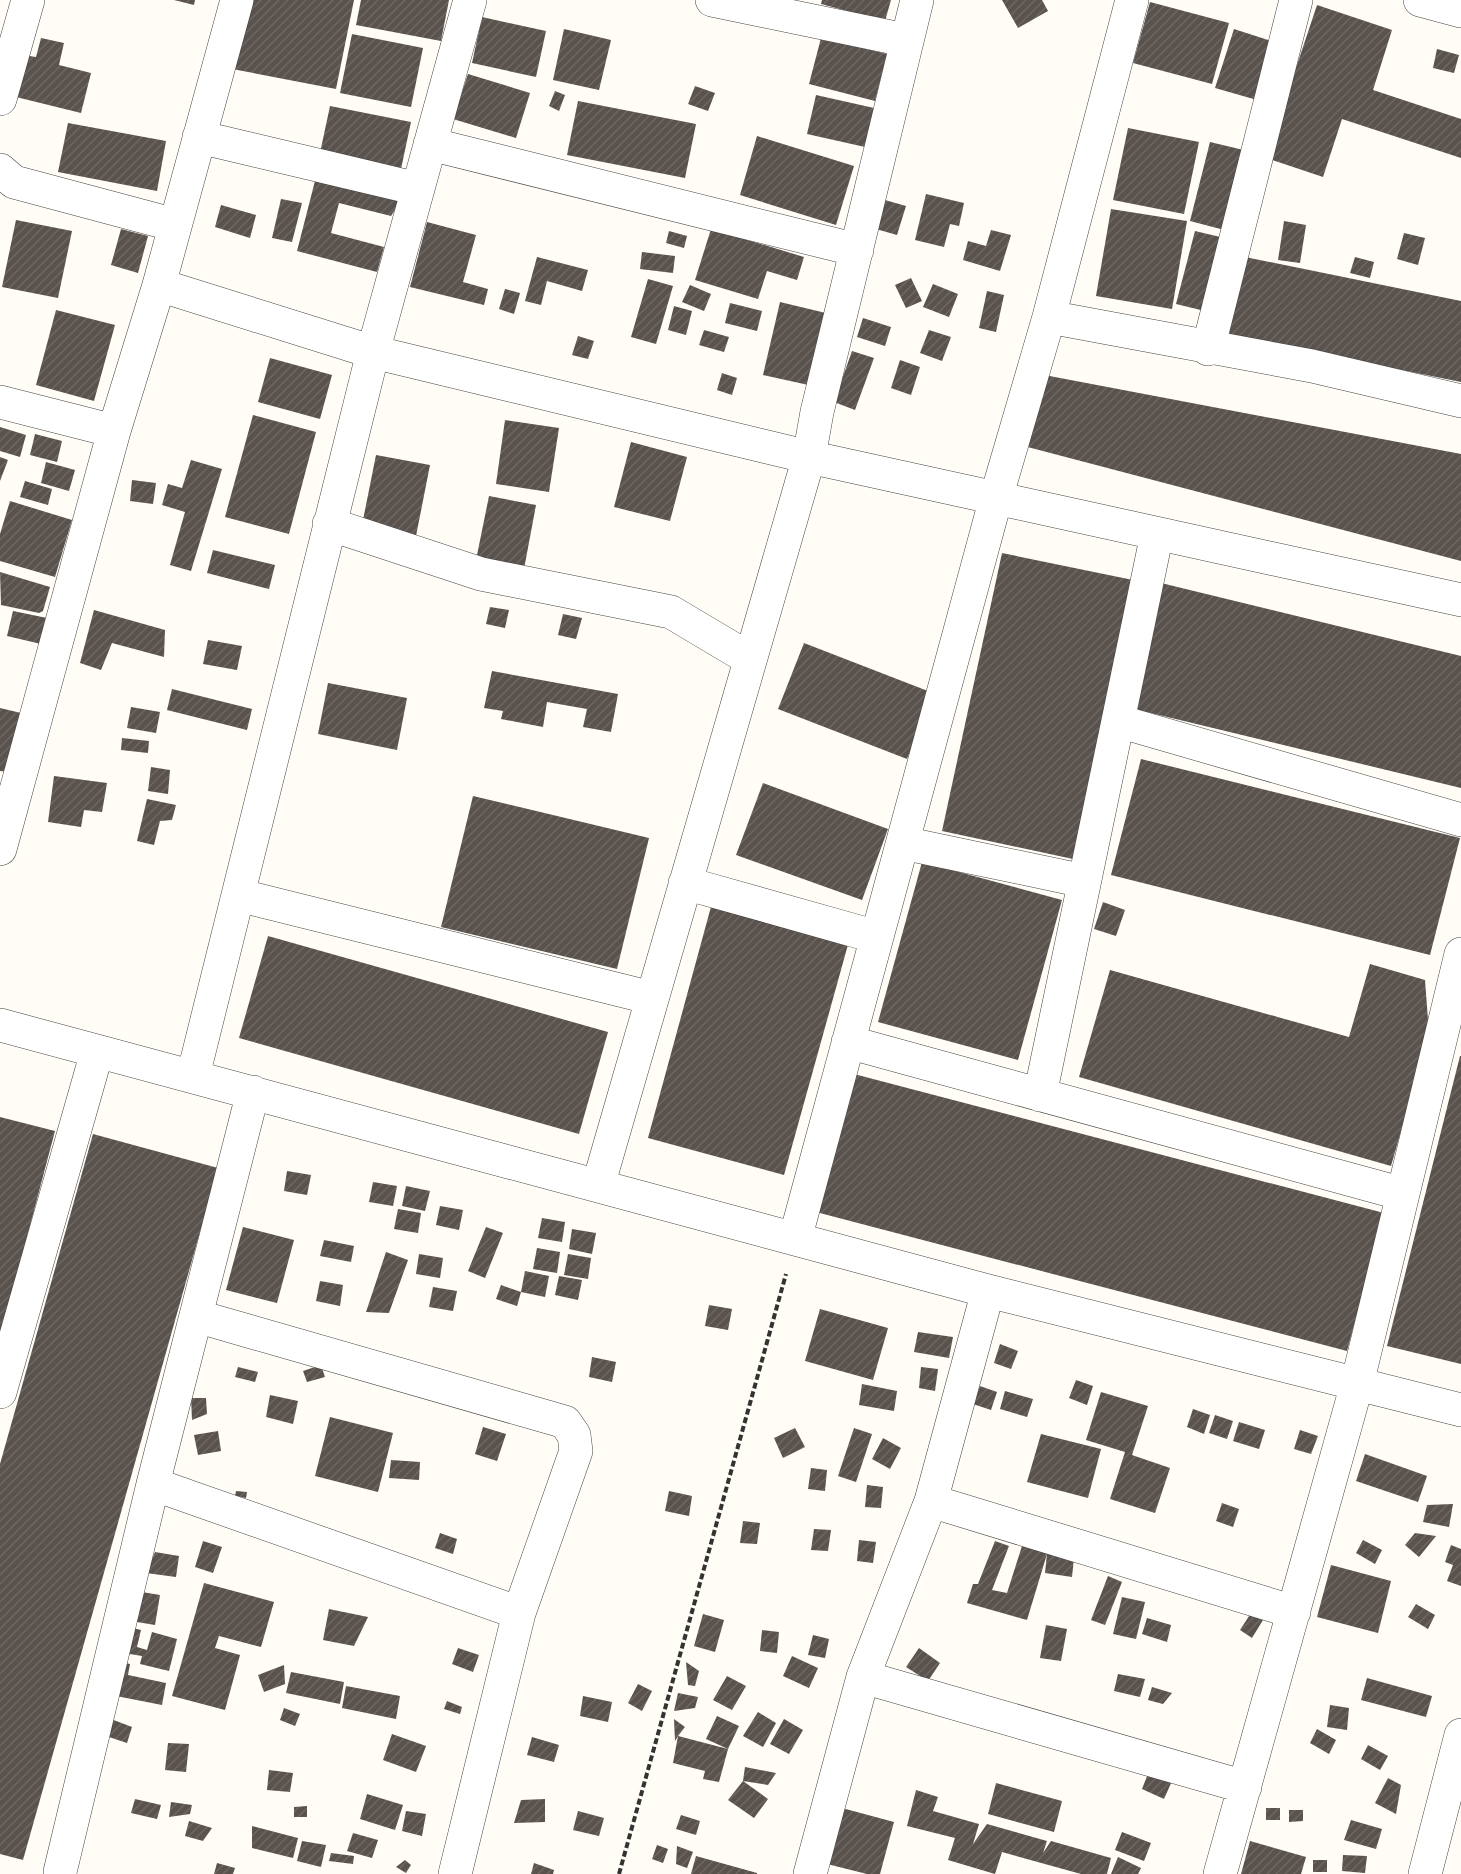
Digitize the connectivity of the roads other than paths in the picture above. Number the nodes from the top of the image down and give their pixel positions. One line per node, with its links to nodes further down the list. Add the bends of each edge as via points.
1 (28, 0): 11 (street)
2 (237, 0): 12 (street)
3 (470, 0): 13 (street)
4 (712, 0): 10 (street)
5 (917, 0): 10 (street)
6 (1132, 0): 19 (street)
7 (1296, 0): 20 (street)
8 (1420, 0): 9 (street)
9 (1461, 10)
10 (905, 40): 17 (street)
11 (2, 83)
12 (199, 137): 15 (street); 16 (street)
13 (430, 144): 15 (street); 17 (street)
14 (0, 170): 16 (street, via 14,182)
15 (418, 189): 21 (street)
16 (175, 225): 18 (street)
17 (857, 250): 25 (street)
18 (159, 285): 21 (street); 24 (street)
19 (1049, 317): 20 (street); 26 (street)
20 (1208, 349): 22 (street, via 1312,366)
21 (373, 352): 25 (street); 27 (street)
22 (1461, 401)
23 (0, 402): 24 (street)
24 (114, 431): 32 (street)
25 (809, 457): 26 (street); 30 (street)
26 (996, 498): 28 (street); 34 (street)
27 (329, 524): 30 (street, via 482,574 671,612); 38 (street)
28 (1157, 534): 29 (street); 31 (street)
29 (1461, 600)
30 (750, 659): 37 (street)
31 (1118, 721): 33 (street); 36 (street)
32 (7, 794): 35 (street)
33 (1461, 820)
34 (903, 843): 36 (street); 39 (street)
35 (0, 849)
36 (1084, 881): 47 (street)
37 (686, 883): 39 (street); 41 (street)
38 (238, 895): 41 (street); 45 (street)
39 (877, 937): 43 (street)
40 (1461, 954): 49 (street)
41 (652, 998): 48 (street)
42 (0, 1025): 44 (street)
43 (848, 1042): 47 (street); 50 (street)
44 (97, 1052): 45 (street); 54 (street)
45 (193, 1076): 46 (street)
46 (253, 1092): 48 (street); 52 (street)
47 (1040, 1095): 49 (street)
48 (598, 1186): 50 (street)
49 (1403, 1194): 53 (street)
50 (795, 1239): 51 (street)
51 (988, 1291): 53 (street); 57 (street)
52 (196, 1316): 56 (street); 59 (street, via 565,1422 574,1435 576,1451)
53 (1358, 1384): 55 (street); 58 (street)
54 (0, 1392)
55 (1461, 1410)
56 (153, 1484): 59 (street); 63 (street)
57 (931, 1502): 58 (street); 60 (street)
58 (1294, 1612): 62 (street)
59 (519, 1613): 64 (street)
60 (863, 1677): 62 (street); 65 (street)
61 (1461, 1735): 67 (street)
62 (1245, 1787): 66 (street)
63 (60, 1873)
64 (455, 1874)
65 (810, 1874)
66 (1220, 1874)
67 (1425, 1874)

